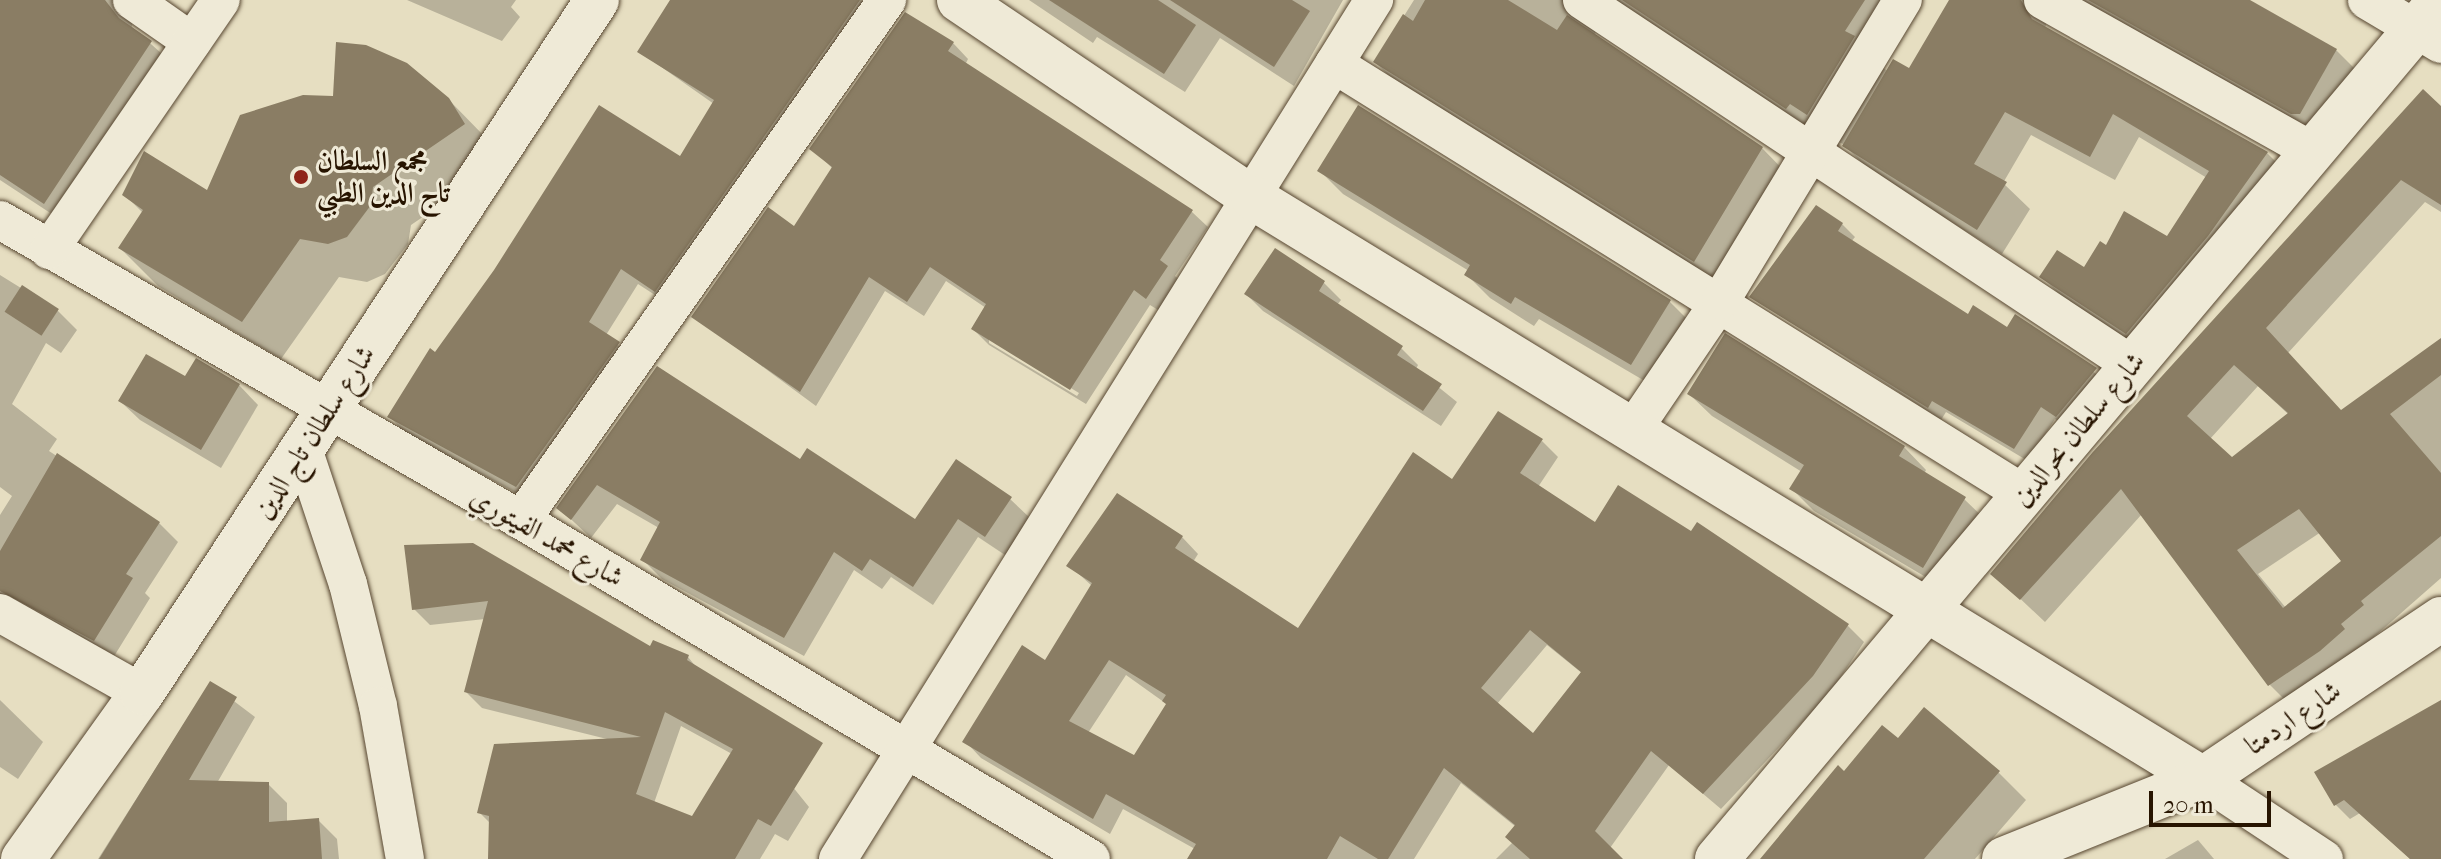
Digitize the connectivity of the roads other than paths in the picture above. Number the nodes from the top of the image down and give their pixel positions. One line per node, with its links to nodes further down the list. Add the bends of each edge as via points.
1 (132, 0): 12 (street)
2 (221, 0): 12 (street)
3 (597, 0): 21 (street, شارع سلطان تاج الدين)
4 (887, 0): 25 (street)
5 (959, 0): 16 (street)
6 (1374, 0): 13 (street)
7 (1582, 0): 14 (street)
8 (1903, 0): 14 (street)
9 (2043, 0): 15 (street)
10 (2367, 0): 11 (street)
11 (2432, 24): 15 (street, شارع سلطان بحرالدين)
12 (192, 42): 18 (street)
13 (1334, 64): 16 (street); 19 (street)
14 (1810, 148): 19 (street); 20 (street)
15 (2312, 151): 20 (street, شارع سلطان بحرالدين)
16 (1253, 198): 22 (street); 30 (street)
17 (0, 220): 18 (street, شارع محمد الفيتوري)
18 (49, 250): 21 (street, شارع محمد الفيتوري)
19 (1721, 300): 22 (street); 24 (street)
20 (2132, 365): 24 (street, شارع سلطان بحرالدين)
21 (328, 412): 23 (street, شارع سلطان تاج الدين); 25 (street, شارع محمد الفيتوري)
22 (1634, 428): 26 (street)
23 (303, 449): 29 (street, شارع سلطان تاج الدين); 33 (street, via 355,614)
24 (2024, 494): 26 (street, شارع سلطان بحرالدين)
25 (521, 520): 30 (street, شارع محمد الفيتوري)
26 (1925, 609): 31 (street); 36 (street, شارع سلطان بحرالدين)
27 (0, 613): 29 (street)
28 (2441, 619): 31 (street, شارع اردمتا)
29 (142, 693): 32 (street, شارع سلطان تاج الدين)
30 (904, 748): 34 (street); 35 (street, شارع محمد الفيتوري)
31 (2203, 779): 37 (street, شارع اردمتا); 38 (street)
32 (23, 859)
33 (405, 859)
34 (838, 859)
35 (1091, 859)
36 (1717, 859)
37 (2004, 859)
38 (2324, 859)

